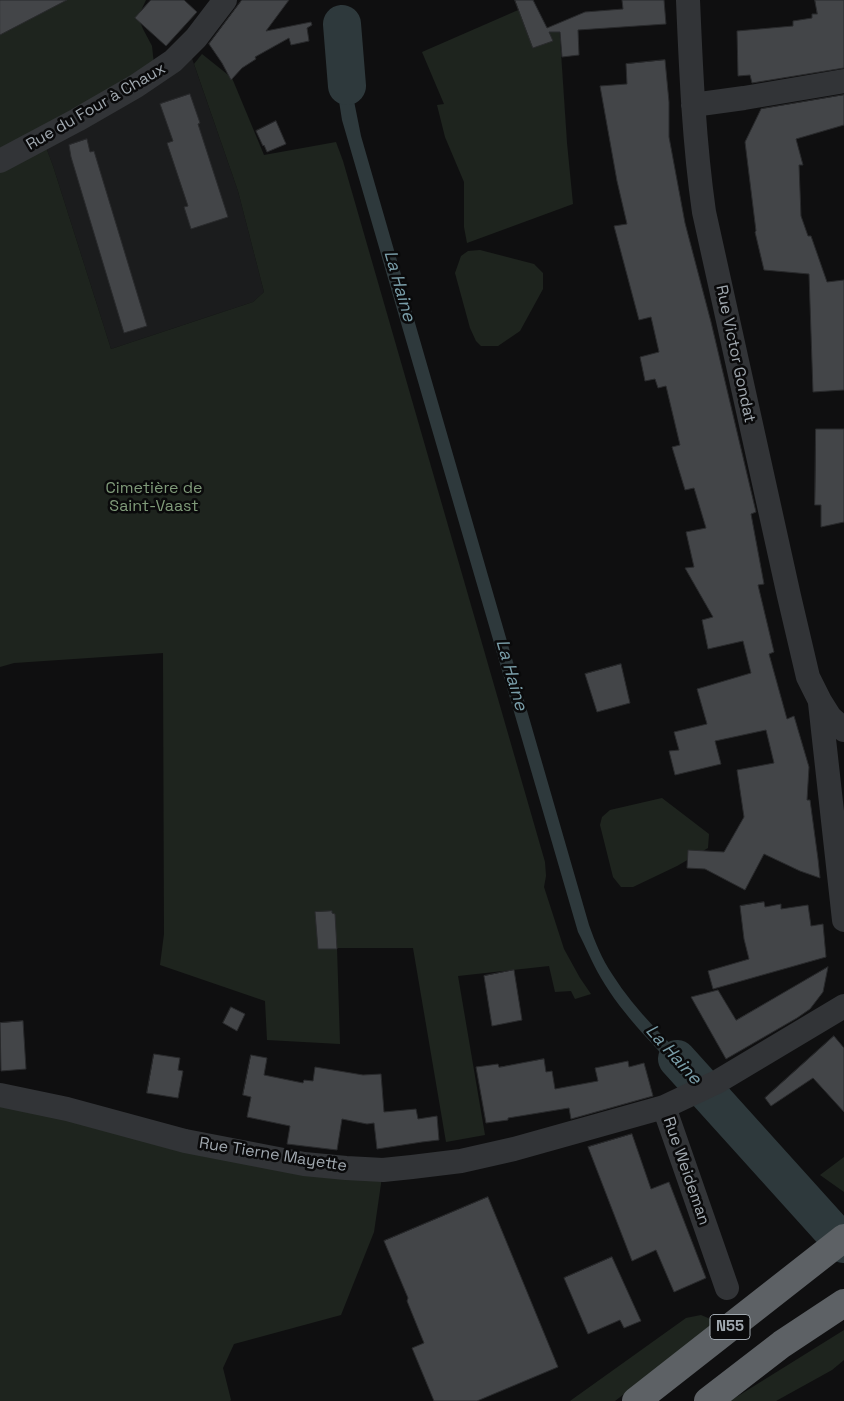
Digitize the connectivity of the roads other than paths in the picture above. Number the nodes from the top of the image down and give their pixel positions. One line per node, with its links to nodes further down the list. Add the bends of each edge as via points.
1 (224, 0): 5 (street, Rue du Four à Chaux, via 196,38 173,61 136,86)
2 (688, 0): 4 (street, Rue Victor Gondat)
3 (844, 81): 4 (street)
4 (693, 105): 6 (street, Rue Victor Gondat, via 704,212 795,625 808,677)
5 (0, 161)
6 (820, 701): 7 (street, Rue Victor Gondat); 8 (street, Rue Victor Gondat)
7 (844, 730)
8 (844, 920)
9 (842, 1004): 11 (street, Rue Weideman, via 717,1082)
10 (0, 1095): 11 (street, Rue Tierne Mayette, via 68,1109 185,1141 304,1164 383,1170 461,1161)
11 (664, 1107): 13 (street, Rue Weideman)
12 (834, 1245): 15 (highway, N55)
13 (727, 1288)
14 (844, 1302): 16 (highway, N55, via 782,1344)
15 (636, 1401)
16 (708, 1401)

